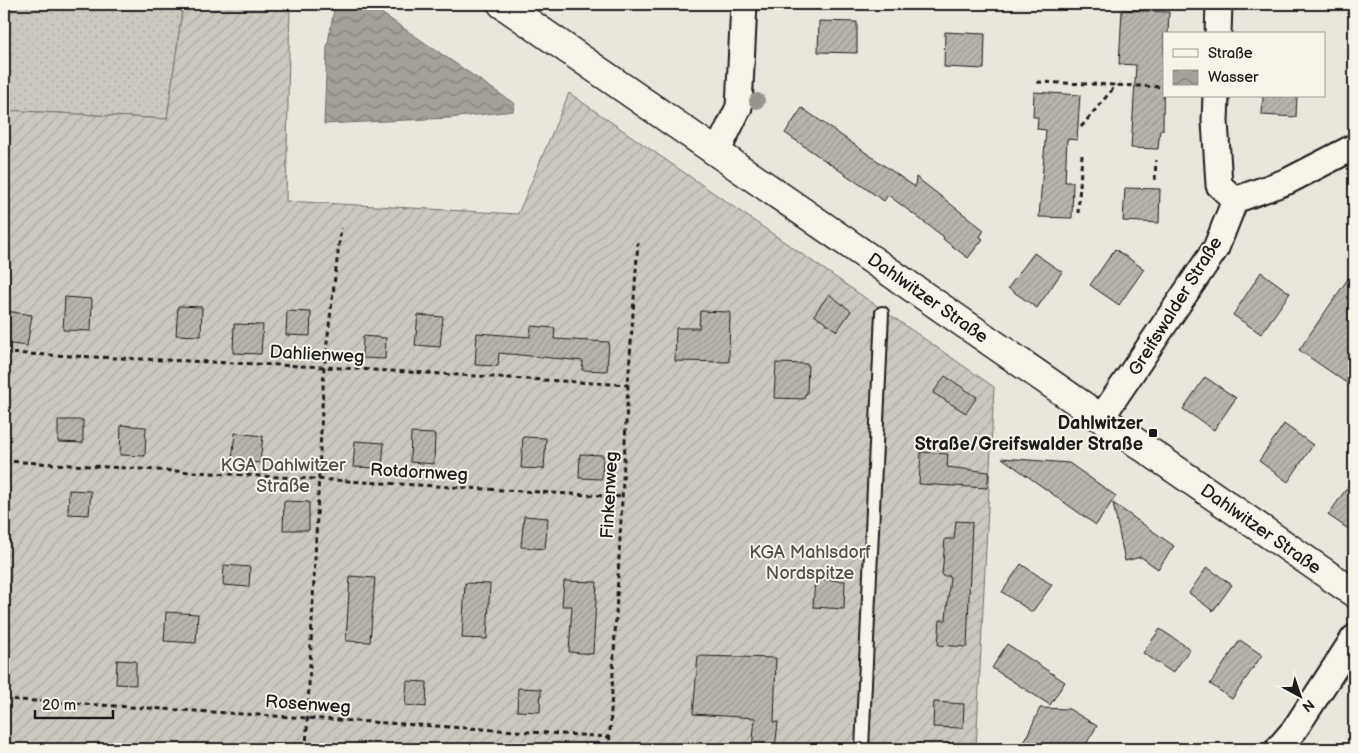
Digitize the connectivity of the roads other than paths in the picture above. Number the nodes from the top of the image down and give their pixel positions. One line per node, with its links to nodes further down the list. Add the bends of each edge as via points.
1 (502, 4): 7 (main road, Dahlwitzer Straße)
2 (744, 4): 7 (street, via 738,107)
3 (1219, 4): 4 (street)
4 (1218, 32)
5 (1216, 98): 8 (street, via 1219,185)
6 (1354, 147): 8 (street, via 1288,181)
7 (716, 152): 10 (main road, Dahlwitzer Straße)
8 (1235, 200): 10 (street, Greifswalder Straße, via 1216,248)
9 (882, 313): 13 (lane)
10 (1101, 418): 11 (main road, Dahlwitzer Straße)
11 (1354, 593)
12 (1354, 638): 14 (street, via 1295,729)
13 (862, 749)
14 (1278, 749)

